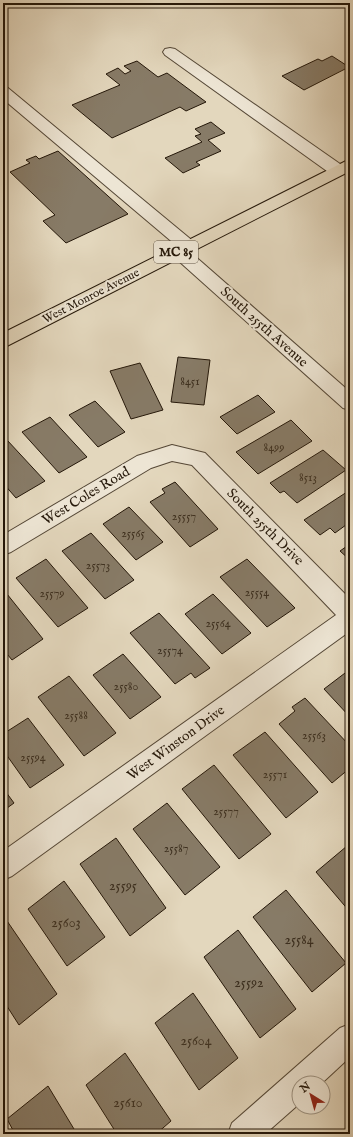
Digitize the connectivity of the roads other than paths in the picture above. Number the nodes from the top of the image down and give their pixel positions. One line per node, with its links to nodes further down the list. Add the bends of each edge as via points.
1 (170, 52): 3 (street)
2 (3, 91): 4 (street, South 255th Avenue)
3 (344, 167): 4 (main road, West Monroe Avenue / MC 85)
4 (183, 248): 5 (main road, West Monroe Avenue / MC 85); 6 (street, South 255th Avenue)
5 (3, 341)
6 (350, 403)
7 (172, 453): 8 (street, West Coles Road, via 144,462); 9 (street, South 255th Drive, via 198,460)
8 (3, 546)
9 (350, 614)
10 (350, 618): 11 (street, West Winston Drive)
11 (3, 867)
12 (350, 1038): 13 (street)
13 (308, 1075)
14 (291, 1090): 15 (street)
15 (243, 1134)

